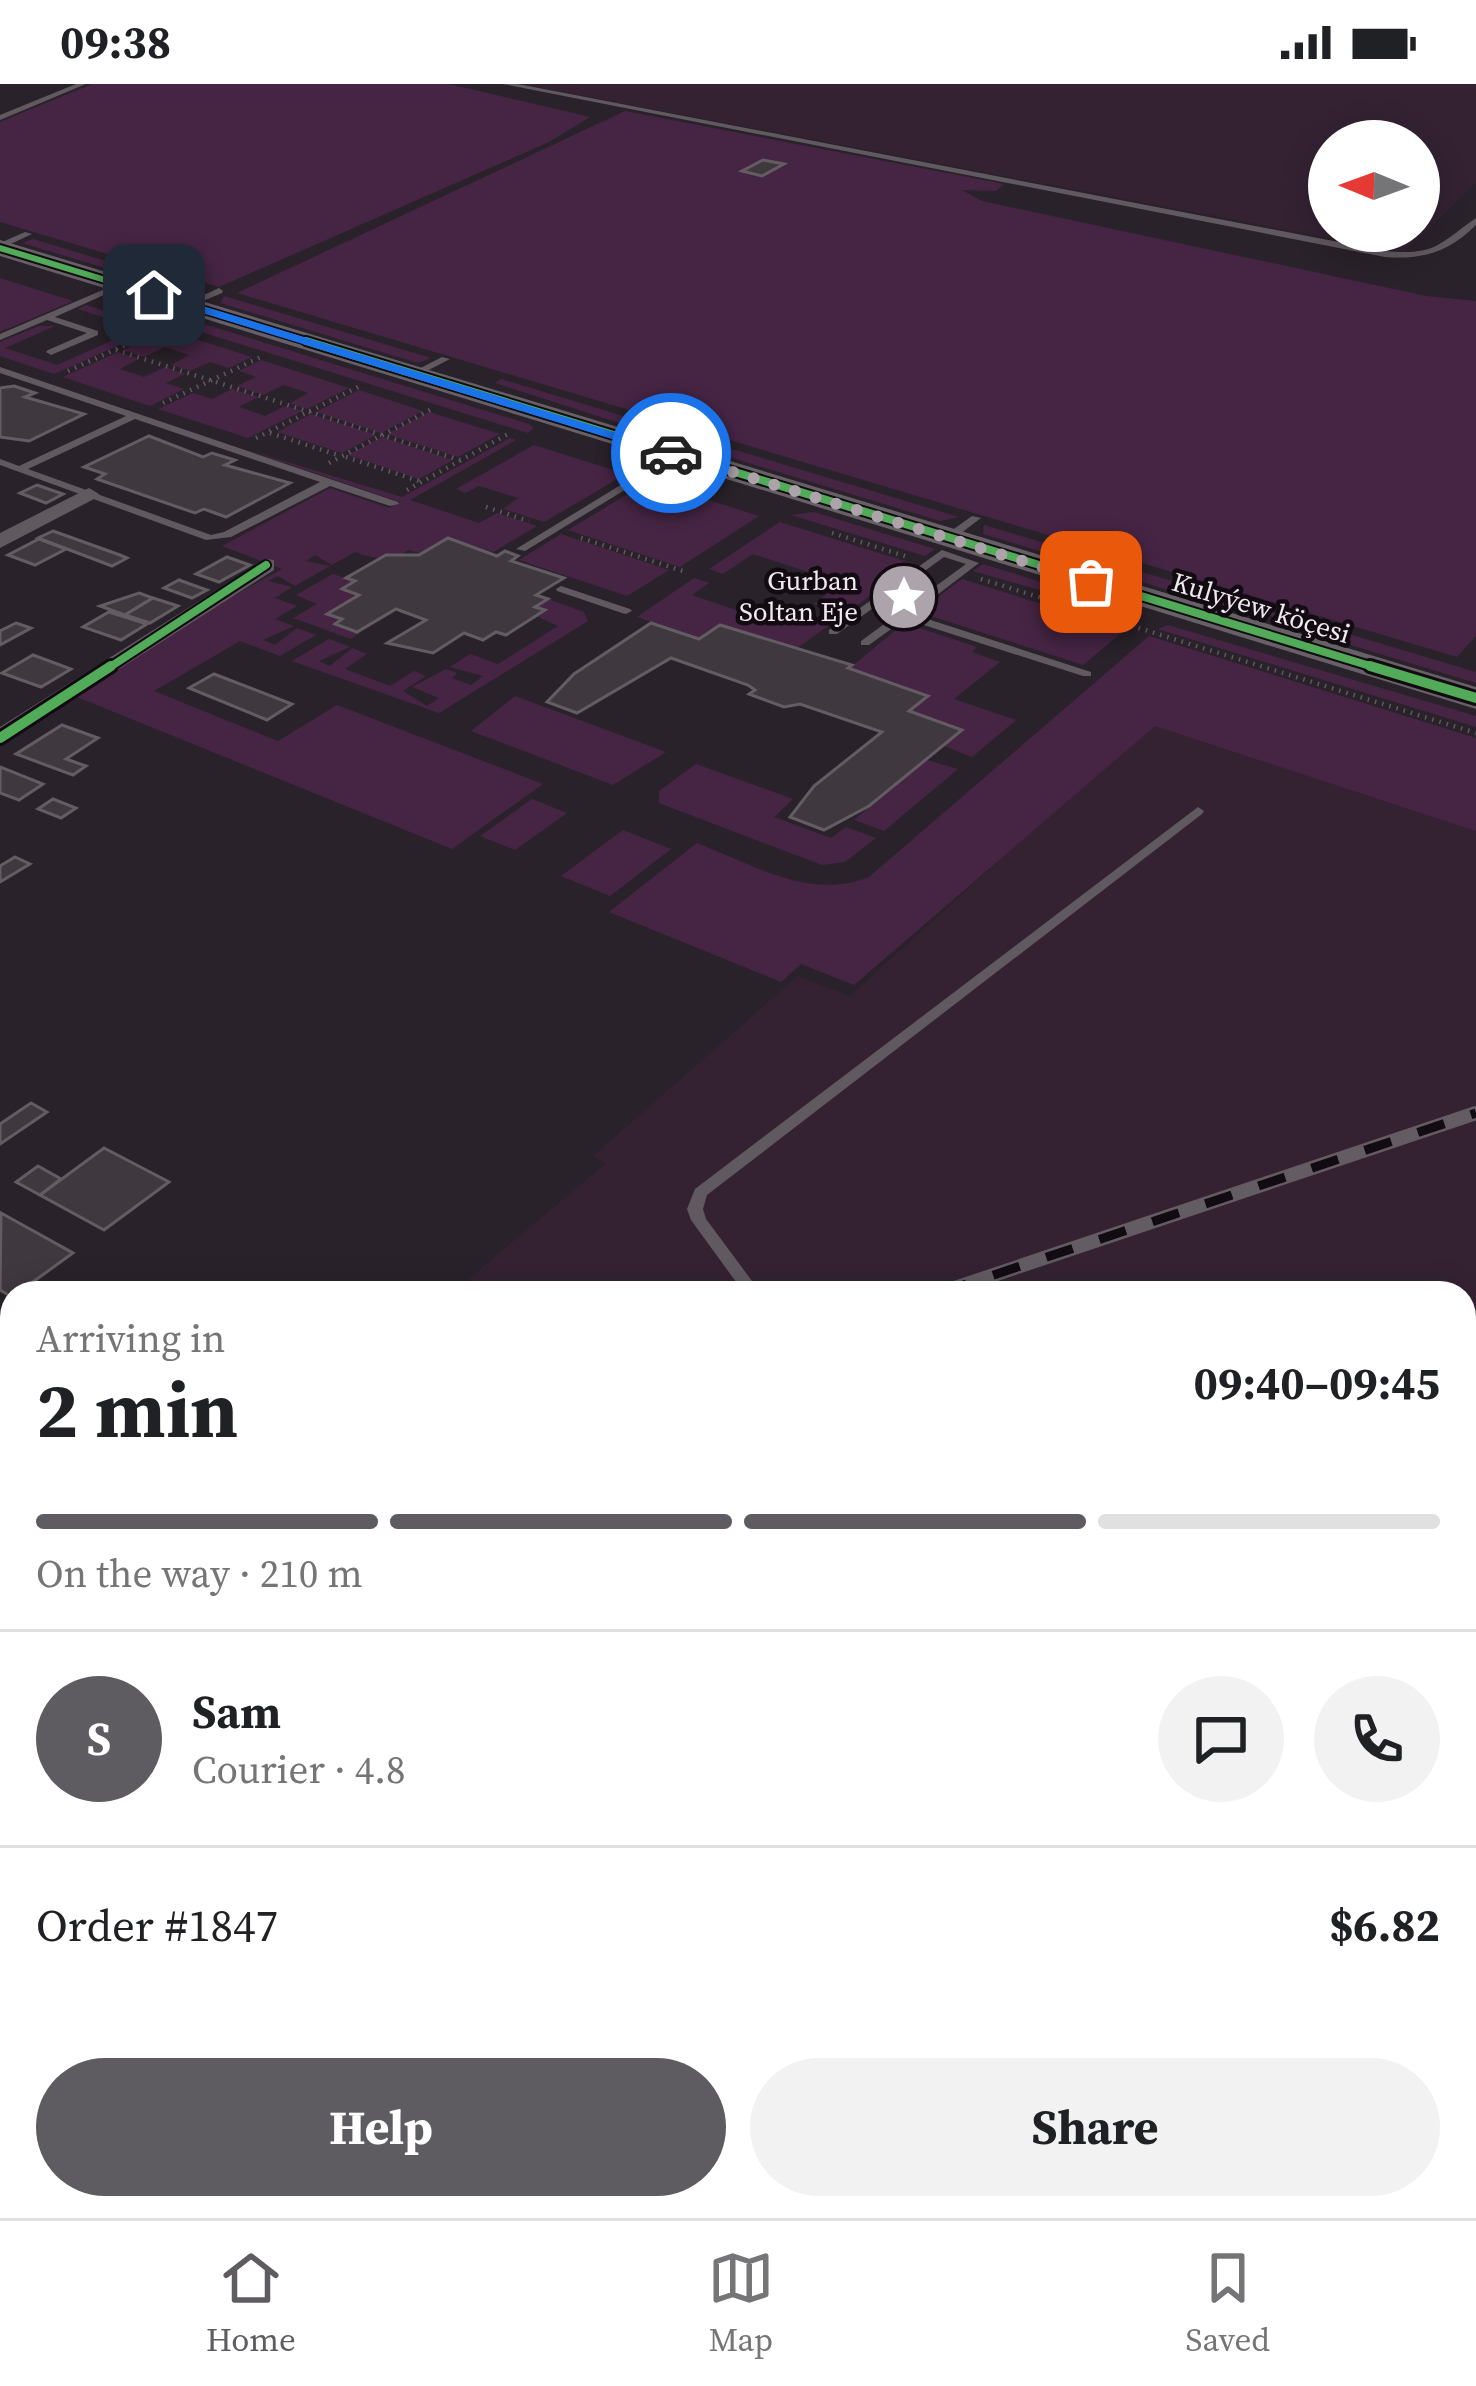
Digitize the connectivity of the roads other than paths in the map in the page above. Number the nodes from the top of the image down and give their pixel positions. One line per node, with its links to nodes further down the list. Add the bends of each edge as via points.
1 (82, 84): 3 (lane)
2 (507, 84): 4 (lane, via 1384,254 1433,254)
3 (0, 118)
4 (1476, 220)
5 (9, 243): 6 (street, Kulyýew köçesi)
6 (122, 285): 8 (street, Kulyýew köçesi); 9 (lane)
7 (219, 291): 8 (lane)
8 (177, 315): 14 (street, Kulyýew köçesi)
9 (47, 317): 10 (lane); 11 (lane, via 95,332)
10 (0, 337)
11 (51, 352)
12 (445, 359): 14 (lane)
13 (0, 370): 15 (lane)
14 (414, 374): 16 (street, Kulyýew köçesi)
15 (134, 416): 18 (lane); 19 (lane)
16 (678, 446): 23 (street, Kulyýew köçesi); 24 (lane)
17 (0, 462): 18 (lane)
18 (20, 470): 20 (lane)
19 (329, 482): 20 (lane, via 217,538); 21 (lane)
20 (88, 494): 22 (street)
21 (398, 498)
22 (0, 542)
23 (965, 547): 28 (lane, via 974,563); 29 (lane, via 942,553); 32 (street, Kulyýew köçesi)
24 (521, 549)
25 (266, 565): 33 (street)
26 (561, 589): 27 (lane)
27 (626, 611)
28 (903, 615): 30 (lane); 31 (lane)
29 (833, 632)
30 (865, 643)
31 (1087, 674)
32 (1476, 698)
33 (0, 738)
34 (1198, 811): 35 (lane, via 700,1193 699,1220)
35 (744, 1281)

